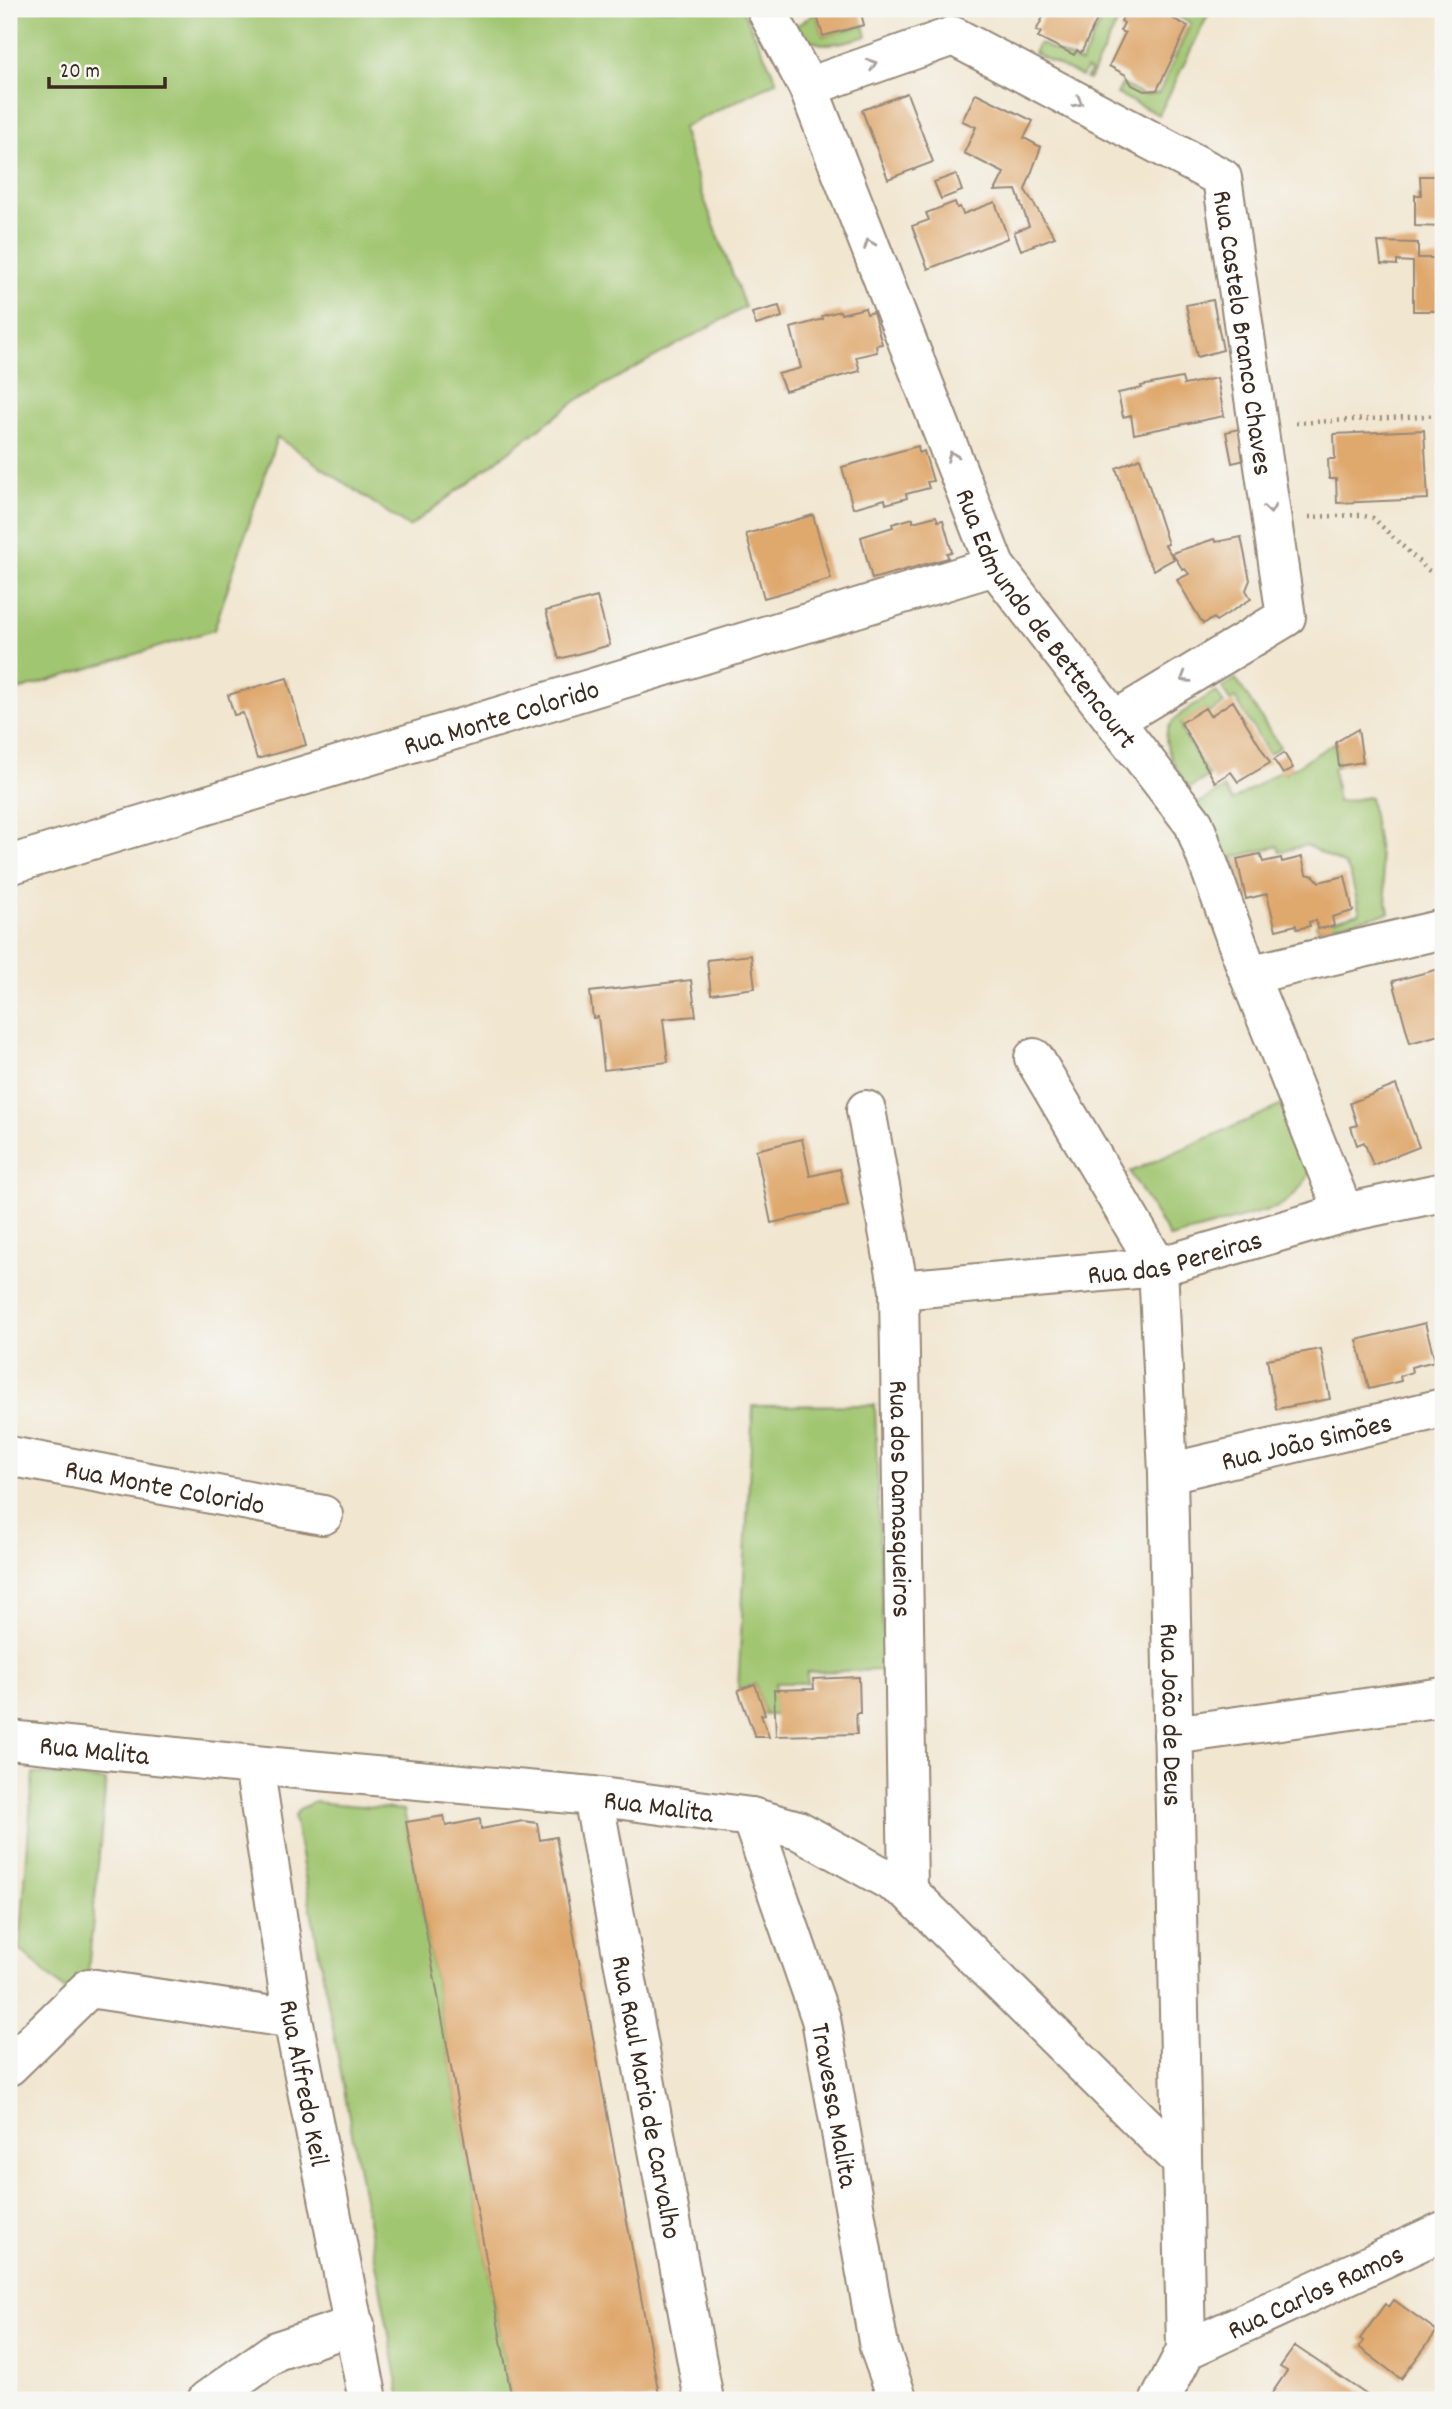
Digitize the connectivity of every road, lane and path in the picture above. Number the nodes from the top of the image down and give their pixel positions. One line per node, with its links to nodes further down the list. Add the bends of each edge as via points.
1 (766, 9): 2 (street, Rua Edmundo de Bettencourt)
2 (807, 87): 6 (street, Rua Edmundo de Bettencourt, one-way to 2); 8 (street, Rua Castelo Branco Chaves, one-way to 8, via 953,36 1222,178 1286,618)
3 (1443, 415): 4 (path)
4 (1292, 423)
5 (1296, 518): 7 (path, via 1373,518 1429,570)
6 (995, 566): 8 (street, Rua Edmundo de Bettencourt); 9 (street, Rua Monte Colorido)
7 (1443, 577)
8 (1115, 720): 11 (street, Rua Edmundo de Bettencourt, via 1194,824)
9 (9, 865)
10 (1443, 929): 11 (street)
11 (1250, 975): 15 (street, Rua Edmundo de Bettencourt)
12 (1034, 1058): 16 (street, Rua João de Deus)
13 (866, 1110): 17 (street, Rua dos Damasqueiros)
14 (1443, 1192): 15 (street, Rua das Pereiras)
15 (1344, 1213): 16 (street, Rua das Pereiras)
16 (1158, 1266): 17 (street, Rua das Pereiras); 20 (street, Rua João de Deus)
17 (899, 1290): 28 (street, Rua dos Damasqueiros)
18 (1443, 1408): 20 (street, Rua João Simões)
19 (9, 1455): 21 (street, Rua Monte Colorido)
20 (1168, 1474): 23 (street, Rua João de Deus)
21 (323, 1515)
22 (1443, 1697): 23 (street)
23 (1172, 1735): 31 (street, Rua João de Deus)
24 (9, 1740): 25 (street, Rua Malita)
25 (254, 1765): 26 (street, Rua Malita); 29 (street, Rua Alfredo Keil)
26 (593, 1796): 27 (street, Rua Malita); 37 (street, Rua Raul Maria de Carvalho)
27 (751, 1816): 28 (street, Rua Malita, via 798,1830); 38 (street, Travessa Malita, via 821,2019 879,2347)
28 (908, 1891): 31 (street, Rua Malita)
29 (293, 2019): 30 (street, via 89,1989); 33 (street, Rua Alfredo Keil)
30 (9, 2066)
31 (1181, 2161): 34 (street, Rua João de Deus)
32 (1443, 2231): 34 (street, Rua Carlos Ramos)
33 (355, 2326): 35 (street, via 276,2351); 36 (street, Rua Alfredo Keil)
34 (1186, 2350): 39 (street, Rua João de Deus)
35 (207, 2400)
36 (368, 2400)
37 (704, 2400)
38 (898, 2400)
39 (1160, 2400)

